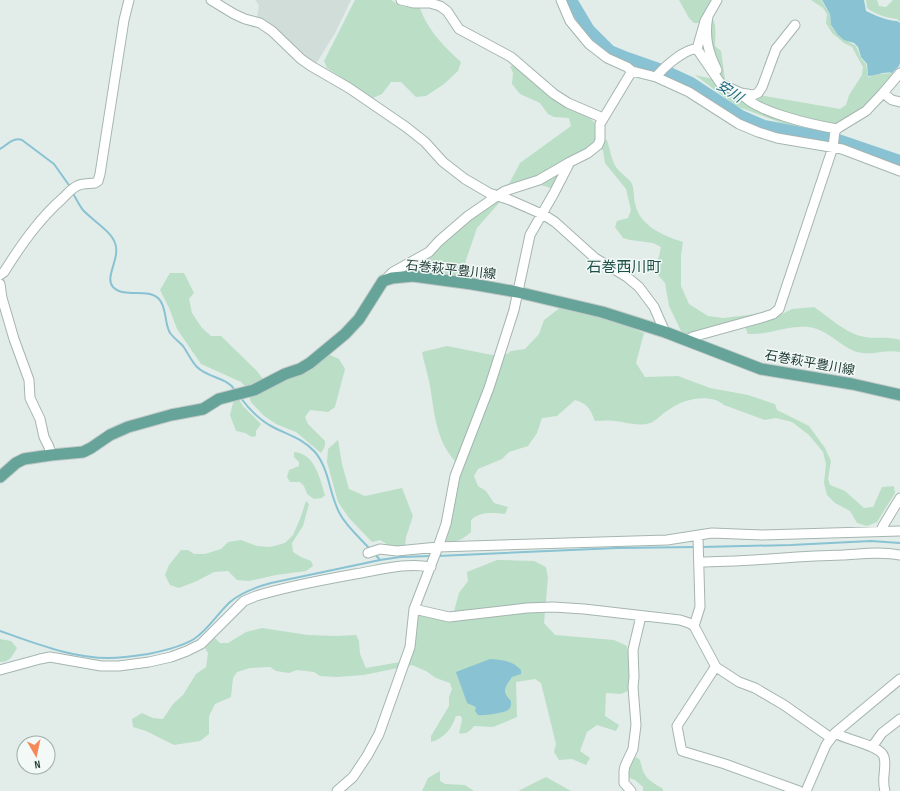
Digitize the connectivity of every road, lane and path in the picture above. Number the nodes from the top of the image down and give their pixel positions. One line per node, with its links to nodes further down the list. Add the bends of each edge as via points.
1 (129, 0): 23 (street, via 98,180 71,190 42,218)
2 (211, 0): 21 (street, via 234,14 260,23 272,31 301,59 406,127 464,179)
3 (401, 0): 16 (street, via 440,6 459,29 511,57 568,103)
4 (561, 0): 9 (street, via 570,21 589,44 607,58)
5 (717, 0): 6 (street)
6 (708, 16): 8 (street); 12 (street, via 708,48)
7 (794, 25): 13 (street, via 776,49 758,93)
8 (697, 49): 11 (street, via 687,52 669,64); 12 (street)
9 (632, 71): 11 (street); 16 (street)
10 (900, 73): 14 (street)
11 (657, 76): 18 (street, via 689,92 739,124 758,132 777,138)
12 (720, 83): 13 (street)
13 (740, 93): 17 (street, via 749,101 786,117)
14 (883, 93): 15 (street); 17 (street, via 866,110)
15 (900, 102)
16 (603, 118): 19 (street, via 598,145)
17 (836, 130): 18 (street)
18 (833, 146): 20 (street); 28 (street, via 779,309 773,314 692,337)
19 (570, 162): 21 (street, via 539,180); 22 (street)
20 (900, 171)
21 (497, 196): 22 (street); 24 (street, via 468,216 430,252 393,272)
22 (541, 214): 26 (street, via 530,235); 27 (street, via 555,222 595,258 639,287 654,307)
23 (0, 275)
24 (386, 279): 26 (main road, 石巻萩平豊川線, via 413,276); 30 (main road, via 346,334 310,363 254,390 219,399 203,409 128,427 83,452)
25 (0, 284): 30 (street, via 8,318 29,380 30,398 40,419)
26 (517, 292): 27 (main road, 石巻萩平豊川線, via 602,312); 36 (street, via 514,310 489,388 455,476 449,511)
27 (665, 332): 28 (main road, 石巻萩平豊川線)
28 (688, 341): 29 (main road, 石巻萩平豊川線, via 761,369)
29 (900, 395)
30 (51, 455): 31 (main road, via 16,463)
31 (0, 477)
32 (900, 498): 33 (street)
33 (881, 531): 34 (street); 36 (street, via 712,534 667,540)
34 (900, 531)
35 (698, 538): 39 (street)
36 (438, 549): 37 (street, via 377,550); 40 (street)
37 (368, 553)
38 (900, 555): 39 (street, via 883,553 799,556 723,562)
39 (699, 560): 43 (street, via 700,607)
40 (431, 565): 41 (street); 45 (street, via 411,565 343,576 256,596 244,601 201,644 171,657 119,666 101,666 50,657)
41 (414, 609): 42 (street, via 449,617 553,607); 50 (street, via 410,647 379,734 352,777)
42 (641, 616): 43 (street, via 680,620); 51 (street, via 633,650 636,725 633,749 624,771 624,783)
43 (694, 626): 44 (street)
44 (716, 667): 48 (street, via 739,682 784,704); 52 (street, via 677,726 682,751)
45 (0, 670)
46 (900, 679): 48 (street)
47 (900, 719): 49 (street, via 882,733)
48 (833, 735): 49 (street); 53 (street)
49 (872, 747): 54 (street, via 884,756 882,778)
50 (337, 791)
51 (631, 791)
52 (799, 791)
53 (806, 791)
54 (885, 791)

